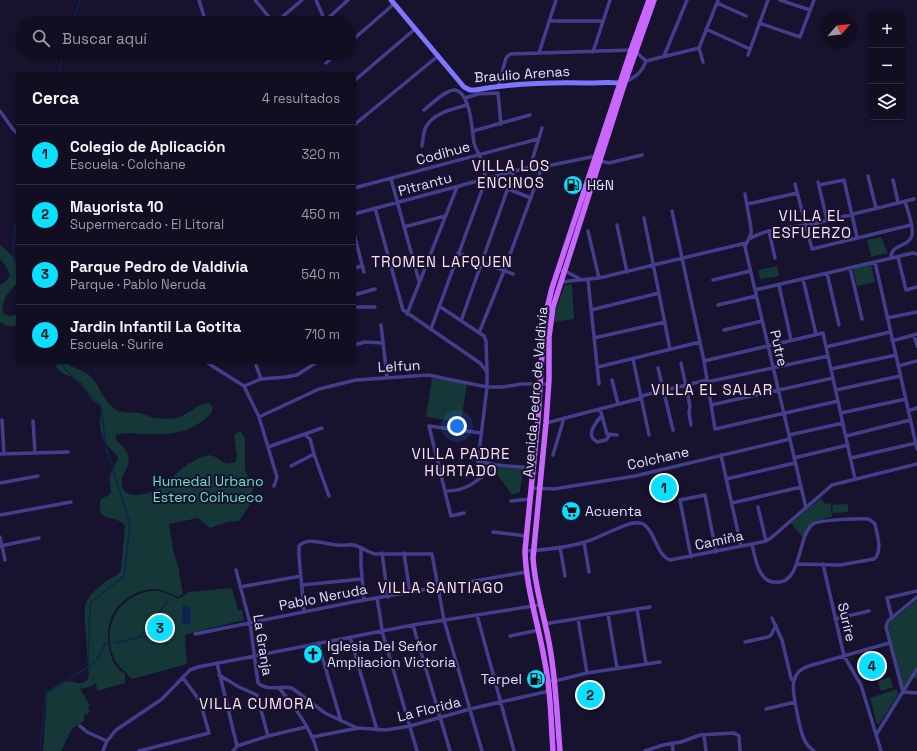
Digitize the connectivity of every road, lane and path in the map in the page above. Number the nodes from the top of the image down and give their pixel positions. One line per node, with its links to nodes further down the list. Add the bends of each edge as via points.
1 (255, 0): 18 (street)
2 (302, 0): 19 (street)
3 (316, 0): 20 (street)
4 (348, 0): 21 (street)
5 (556, 0): 24 (street)
6 (610, 0): 23 (street)
7 (649, 0): 31 (main road, Avenida Pedro de Valdivia)
8 (654, 0): 31 (main road, Avenida Pedro de Valdivia)
9 (687, 0): 36 (street)
10 (768, 0): 25 (street)
11 (780, 0): 16 (street)
12 (814, 0): 16 (street)
13 (201, 1): 17 (street)
14 (392, 2): 26 (street, Braulio Arenas); 28 (street)
15 (717, 2): 22 (street); 27 (street)
16 (810, 10): 25 (street, via 800,37)
17 (204, 16)
18 (268, 16)
19 (283, 16)
20 (323, 16)
21 (331, 16)
22 (746, 16)
23 (603, 20): 24 (street); 32 (street)
24 (549, 21): 33 (street)
25 (759, 23): 30 (street)
26 (415, 29): 35 (street, Braulio Arenas); 41 (street)
27 (706, 29): 29 (street); 30 (street)
28 (356, 36)
29 (699, 48): 36 (street); 39 (street)
30 (750, 49): 34 (street)
31 (633, 51): 32 (street); 38 (street); 42 (main road, Avenida Pedro de Valdivia)
32 (593, 52): 33 (street)
33 (539, 53): 43 (street, via 508,55)
34 (748, 55)
35 (438, 56): 43 (street, Braulio Arenas, via 468,89); 49 (street)
36 (664, 56): 38 (street)
37 (330, 60): 40 (street)
38 (646, 61): 42 (street, via 638,75)
39 (703, 62)
40 (326, 63)
41 (356, 79)
42 (623, 83): 43 (street, Braulio Arenas, via 571,82); 58 (main road, Avenida Pedro de Valdivia)
43 (498, 87)
44 (465, 98): 45 (street); 46 (street, via 454,90); 50 (street, via 478,94 498,94)
45 (467, 105): 52 (street); 55 (street, via 445,112 432,120 426,126)
46 (424, 110)
47 (0, 111): 53 (street)
48 (530, 115): 50 (street)
49 (356, 123)
50 (502, 124): 52 (street)
51 (542, 128): 54 (street)
52 (473, 131): 56 (street, via 474,145)
53 (16, 132)
54 (538, 139): 56 (street, Codihue); 59 (street)
55 (422, 146)
56 (479, 155): 63 (street, Codihue); 64 (street)
57 (642, 155): 58 (street, Pitrantu, via 609,163)
58 (598, 159): 60 (street, Pitrantu); 108 (main road, Avenida Pedro de Valdivia); 110 (main road, Avenida Pedro de Valdivia)
59 (530, 167): 60 (street, Pitrantu); 61 (street, Pitrantu)
60 (542, 167): 72 (street)
61 (514, 171): 64 (street, Pitrantu); 69 (street)
62 (868, 176): 79 (street)
63 (391, 179): 68 (street, Codihue); 75 (street)
64 (486, 179): 67 (street, Pitrantu); 96 (street)
65 (893, 180): 76 (street)
66 (795, 184): 70 (street)
67 (457, 187): 75 (street, Pitrantu); 83 (street)
68 (356, 188)
69 (508, 190): 72 (street); 102 (street)
70 (797, 193): 77 (street); 87 (street)
71 (745, 194): 77 (street)
72 (531, 198): 109 (street)
73 (914, 199): 74 (street)
74 (905, 201): 76 (street); 88 (street)
75 (397, 202): 78 (street, Pitrantu); 89 (street)
76 (898, 202): 79 (street)
77 (748, 204): 93 (street, via 752,228)
78 (375, 208): 81 (street, Pitrantu); 137 (street, via 401,306)
79 (876, 208): 82 (street)
80 (672, 211): 99 (street)
81 (356, 213)
82 (852, 214): 85 (street); 85 (street, via 844,180 819,184); 92 (street)
83 (445, 216): 89 (street); 120 (street)
84 (644, 218): 104 (street)
85 (827, 220): 87 (street)
86 (617, 225): 113 (street)
87 (805, 225): 91 (street); 92 (street, via 812,249)
88 (911, 225): 92 (street); 101 (street, via 911,238 893,250)
89 (404, 228): 120 (street)
90 (588, 231): 116 (street)
91 (769, 231): 93 (street); 100 (street)
92 (857, 237)
93 (749, 239): 95 (street)
94 (356, 242): 105 (street)
95 (746, 243): 99 (street); 111 (street, Putre)
96 (458, 253): 102 (street); 132 (street)
97 (917, 254): 98 (street)
98 (898, 257): 101 (street); 125 (street, via 906,290)
99 (683, 258): 104 (street); 154 (street)
100 (775, 258)
101 (891, 258): 103 (street)
102 (482, 262): 109 (street); 140 (street)
103 (874, 262): 107 (street); 138 (street)
104 (653, 265): 113 (street); 128 (street)
105 (362, 266): 106 (street); 112 (street)
106 (356, 268)
107 (850, 268): 114 (street); 139 (street)
108 (558, 270): 110 (street); 121 (main road, Avenida Pedro de Valdivia)
109 (504, 271): 115 (street); 148 (street)
110 (565, 271): 122 (street); 123 (main road, Avenida Pedro de Valdivia)
111 (750, 271): 119 (street); 127 (street, Putre)
112 (364, 272)
113 (627, 272): 116 (street)
114 (827, 273): 117 (street); 144 (street)
115 (513, 274)
116 (599, 278): 118 (street)
117 (803, 279): 124 (street); 149 (street)
118 (588, 280): 122 (street); 135 (street)
119 (713, 280)
120 (419, 281): 137 (street)
121 (554, 281): 123 (street); 183 (main road, Avenida Pedro de Valdivia, via 544,321)
122 (583, 281): 123 (street)
123 (561, 283): 159 (main road, Avenida Pedro de Valdivia, via 552,314)
124 (779, 285): 127 (street); 152 (street)
125 (917, 287)
126 (375, 289): 129 (street)
127 (755, 290): 130 (street, Putre)
128 (659, 293): 135 (street); 142 (street)
129 (356, 294)
130 (756, 296): 131 (street); 141 (street, Putre)
131 (718, 305)
132 (440, 306): 140 (street); 145 (street)
133 (356, 307): 134 (street)
134 (375, 307)
135 (591, 310): 151 (street)
136 (917, 312): 138 (street)
137 (407, 314): 145 (street)
138 (887, 318): 147 (street)
139 (862, 319)
140 (462, 321): 148 (street)
141 (762, 321): 146 (street); 157 (street, Putre)
142 (664, 322): 151 (street); 161 (street)
143 (380, 325): 155 (street)
144 (839, 325)
145 (431, 329): 176 (street, via 480,363)
146 (724, 330)
147 (890, 332): 153 (street); 160 (street)
148 (479, 333): 176 (street, via 486,341)
149 (816, 334): 152 (street); 160 (street, via 823,333)
150 (916, 334): 153 (street); 158 (street)
151 (594, 338): 172 (street)
152 (791, 340): 157 (street)
153 (892, 341): 162 (street)
154 (700, 342): 161 (street); 165 (street)
155 (383, 343): 156 (street); 178 (street)
156 (356, 344)
157 (768, 346): 165 (street); 174 (street, Putre)
158 (917, 346)
159 (549, 347): 183 (main road); 201 (main road, Avenida Pedro de Valdivia)
160 (826, 347): 163 (street)
161 (670, 349): 164 (street)
162 (896, 355): 171 (street); 175 (street)
163 (828, 356): 174 (street); 175 (street)
164 (633, 359): 172 (street); 191 (street)
165 (704, 361): 182 (street)
166 (917, 361): 171 (street)
167 (681, 363): 186 (street)
168 (209, 364): 185 (street)
169 (256, 364): 180 (street)
170 (314, 364): 180 (street, via 296,375)
171 (898, 366): 177 (street)
172 (598, 367): 184 (street)
173 (658, 368): 190 (street)
174 (772, 368): 182 (street); 188 (street, Putre)
175 (831, 369): 179 (street)
176 (487, 372): 187 (street)
177 (900, 376): 189 (street); 192 (street)
178 (387, 377): 187 (street, Lelfun, via 428,375); 203 (street, Lelfun, via 356,380 319,389)
179 (833, 378): 188 (street); 189 (street)
180 (261, 379): 185 (street)
181 (612, 380): 194 (street)
182 (707, 381): 186 (street); 195 (street)
183 (543, 384): 187 (street, Lelfun); 201 (main road); 237 (main road, Avenida Pedro de Valdivia)
184 (599, 384)
185 (244, 386): 203 (street)
186 (686, 386): 190 (street); 210 (street)
187 (487, 387): 213 (street)
188 (778, 390): 195 (street); 200 (street, Putre)
189 (836, 390): 193 (street)
190 (664, 391): 191 (street); 212 (street)
191 (642, 397): 194 (street); 217 (street)
192 (906, 399): 198 (street); 199 (street)
193 (838, 401): 199 (street); 200 (street)
194 (618, 404): 196 (street)
195 (711, 406): 200 (street, via 716,429)
196 (600, 408): 202 (street); 204 (street)
197 (917, 408): 198 (street)
198 (908, 410): 206 (street)
199 (841, 413): 209 (street)
200 (783, 414): 219 (street, Putre)
201 (546, 416): 208 (main road, Avenida Pedro de Valdivia)
202 (602, 416): 215 (street, via 606,433); 215 (street, via 593,429 592,438 597,442 606,440)
203 (259, 418): 222 (street)
204 (564, 418): 208 (street); 229 (street)
205 (2, 420): 226 (street)
206 (910, 420): 218 (street); 220 (street)
207 (33, 421): 225 (street)
208 (546, 423): 246 (main road, Avenida Pedro de Valdivia)
209 (843, 423): 218 (street); 219 (street, Colchane)
210 (691, 425)
211 (322, 428): 214 (street)
212 (673, 430)
213 (481, 433): 232 (street); 247 (street, via 429,426)
214 (304, 435): 222 (street); 227 (street, via 310,439)
215 (610, 435): 216 (street)
216 (617, 435)
217 (649, 435)
218 (846, 436): 221 (street)
219 (789, 437): 228 (street, Colchane); 230 (street, Putre)
220 (916, 443): 223 (street); 231 (street)
221 (848, 445): 230 (street); 231 (street)
222 (268, 447): 243 (street, via 277,477)
223 (917, 450)
224 (68, 452): 225 (street)
225 (35, 453): 226 (street)
226 (2, 454)
227 (314, 454): 236 (street); 248 (street)
228 (721, 455): 240 (street); 246 (street, Colchane, via 635,476 554,490)
229 (553, 456)
230 (794, 458): 233 (street, Putre)
231 (851, 458): 241 (street)
232 (478, 461): 235 (street); 238 (street)
233 (795, 463): 240 (street); 244 (street, Putre)
234 (917, 464): 241 (street, Camiña)
235 (496, 465): 237 (street); 238 (street)
236 (291, 466)
237 (533, 468): 245 (main road, Avenida Pedro de Valdivia)
238 (486, 472): 247 (street, via 470,487)
239 (38, 476): 242 (street)
240 (726, 479): 252 (street)
241 (856, 479): 254 (street, Camiña, via 832,484)
242 (0, 483)
243 (274, 486)
244 (801, 487): 252 (street); 254 (street, Putre)
245 (531, 488): 246 (street, Colchane); 249 (main road, Avenida Pedro de Valdivia)
246 (539, 489): 268 (main road, Avenida Pedro de Valdivia)
247 (446, 491): 255 (street, via 451,516)
248 (329, 496)
249 (530, 498): 250 (street); 258 (main road, Avenida Pedro de Valdivia)
250 (511, 501)
251 (71, 502): 256 (street)
252 (732, 503): 265 (street)
253 (758, 507): 261 (street)
254 (806, 508): 261 (street, Camiña)
255 (464, 513)
256 (0, 515)
257 (492, 532): 258 (street)
258 (527, 536): 269 (main road, Avenida Pedro de Valdivia)
259 (0, 537): 264 (street)
260 (39, 538): 264 (street)
261 (766, 541): 263 (street, Camiña)
262 (584, 542): 266 (street, Camiña); 273 (street, Camiña, via 624,526 640,523 647,527 666,558 673,560); 279 (street)
263 (752, 544): 265 (street, Camiña); 275 (street, via 760,573 769,581 778,582 788,578)
264 (1, 545): 274 (street)
265 (741, 546): 270 (street, Camiña)
266 (560, 547): 268 (street, Camiña); 281 (street)
267 (361, 548): 271 (street, via 369,552); 280 (street, via 356,545 338,546 303,542 299,546); 282 (street)
268 (533, 551): 269 (street, Camiña); 292 (main road, Avenida Pedro de Valdivia)
269 (525, 552): 278 (main road, Avenida Pedro de Valdivia)
270 (716, 552): 273 (street, Camiña); 273 (street, via 705,495 680,500)
271 (382, 553): 272 (street); 288 (street)
272 (404, 553): 285 (street, via 432,554); 287 (street)
273 (691, 557)
274 (5, 560)
275 (797, 564): 276 (street); 276 (street, via 800,548 813,524 823,521 867,519 875,524 879,550 877,557 853,563)
276 (823, 564): 303 (street, Surire)
277 (236, 570): 284 (street, La Granja)
278 (526, 572): 285 (street, Pablo Neruda); 293 (main road, Avenida Pedro de Valdivia)
279 (589, 572)
280 (301, 576): 283 (street); 284 (street)
281 (565, 576)
282 (362, 578): 283 (street); 291 (street)
283 (302, 585): 297 (street)
284 (240, 587): 305 (street, La Granja)
285 (437, 588): 287 (street, Pablo Neruda); 304 (street)
286 (917, 591): 301 (street, via 887,598)
287 (410, 593): 288 (street, Pablo Neruda)
288 (388, 596): 290 (street, Pablo Neruda)
289 (917, 597): 301 (street)
290 (377, 598): 291 (street, Pablo Neruda); 310 (street)
291 (364, 600): 297 (street, Pablo Neruda)
292 (540, 605): 293 (street); 306 (main road, Avenida Pedro de Valdivia)
293 (533, 606): 299 (street); 309 (main road, Avenida Pedro de Valdivia)
294 (650, 607): 295 (street)
295 (637, 609): 298 (street); 321 (street)
296 (869, 610): 303 (street)
297 (304, 611): 305 (street, Pablo Neruda)
298 (608, 614): 302 (street); 322 (street)
299 (477, 615): 304 (street); 334 (street)
300 (772, 618): 308 (street)
301 (892, 618): 316 (street, via 886,627)
302 (578, 619): 306 (street); 324 (street)
303 (835, 619): 318 (street, Surire)
304 (444, 620): 307 (street); 337 (street)
305 (250, 623): 311 (street, Pablo Neruda); 317 (street, La Granja)
306 (544, 624): 328 (main road, Avenida Pedro de Valdivia)
307 (413, 625): 310 (street); 338 (street)
308 (776, 625): 314 (street, via 768,637); 329 (street)
309 (539, 630): 312 (street); 327 (main road, Avenida Pedro de Valdivia)
310 (382, 631): 313 (street); 342 (street)
311 (196, 634)
312 (510, 636)
313 (350, 637): 315 (street); 344 (street)
314 (745, 642)
315 (318, 643): 317 (street); 339 (street)
316 (889, 643): 318 (street); 332 (street)
317 (254, 656): 320 (street); 330 (street, La Granja, via 258,683 269,688)
318 (844, 656): 329 (street, via 806,667); 347 (street, Surire, via 861,685)
319 (660, 662): 321 (street)
320 (217, 663): 325 (street); 326 (street, via 190,670)
321 (646, 664): 322 (street)
322 (618, 668): 324 (street)
323 (917, 669): 332 (street)
324 (587, 673): 328 (street)
325 (219, 675): 346 (street, via 256,695); 351 (street)
326 (183, 678): 349 (street, via 166,696 116,730); 353 (street, via 200,701 209,734)
327 (548, 681): 328 (street); 331 (main road, Avenida Pedro de Valdivia)
328 (555, 681): 361 (main road, Avenida Pedro de Valdivia)
329 (793, 681): 335 (street)
330 (279, 688): 339 (street, La Granja, via 292,688); 341 (street)
331 (549, 691): 334 (street, La Florida); 360 (main road, Avenida Pedro de Valdivia)
332 (903, 692): 333 (street); 347 (street)
333 (917, 693)
334 (501, 702): 337 (street, La Florida); 359 (street)
335 (795, 702): 336 (street); 366 (street, via 803,738)
336 (766, 709)
337 (470, 710): 338 (street, La Florida); 358 (street)
338 (440, 717): 342 (street, La Florida); 357 (street)
339 (341, 721): 343 (street, La Granja)
340 (80, 726): 349 (street)
341 (306, 726): 346 (street); 348 (street)
342 (410, 726): 344 (street, La Florida); 356 (street)
343 (358, 728): 344 (street, La Florida); 348 (street, La Florida)
344 (377, 730)
345 (704, 735): 350 (street); 364 (street); 365 (street, via 734,733 739,736)
346 (268, 736): 351 (street)
347 (876, 736): 367 (street, Surire)
348 (312, 737): 355 (street)
349 (107, 741): 352 (street)
350 (672, 743): 362 (street); 363 (street)
351 (237, 746): 354 (street)
352 (103, 751)
353 (139, 751)
354 (233, 751)
355 (317, 751)
356 (417, 751)
357 (450, 751)
358 (482, 751)
359 (514, 751)
360 (553, 751)
361 (560, 751)
362 (645, 751)
363 (673, 751)
364 (706, 751)
365 (740, 751)
366 (814, 751)
367 (881, 751)

